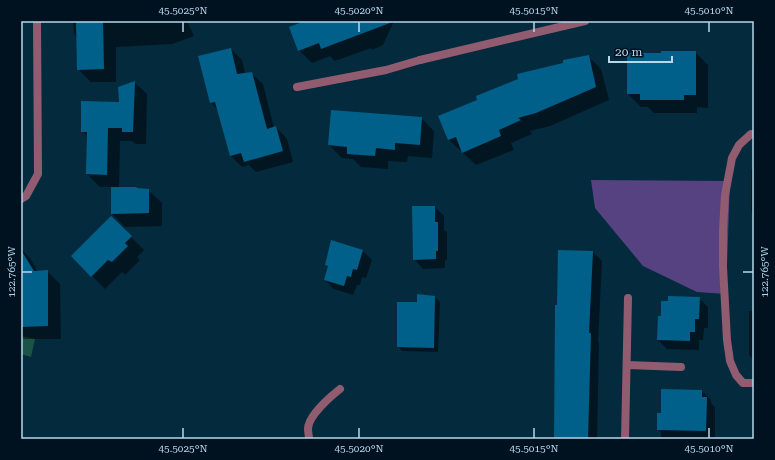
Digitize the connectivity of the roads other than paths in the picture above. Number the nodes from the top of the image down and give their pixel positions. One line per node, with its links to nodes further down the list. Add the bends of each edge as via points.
1 (37, 21): 5 (street, via 38,174)
2 (585, 21): 3 (street, via 386,70)
3 (297, 87)
4 (754, 134): 9 (street, via 739,145 732,158 723,230 725,312 730,361 743,383)
5 (24, 197)
6 (628, 298): 7 (street)
7 (627, 365): 8 (street); 12 (street)
8 (681, 367)
9 (754, 383)
10 (340, 389): 11 (street, via 325,400 312,418 307,428)
11 (309, 439)
12 (625, 439)

